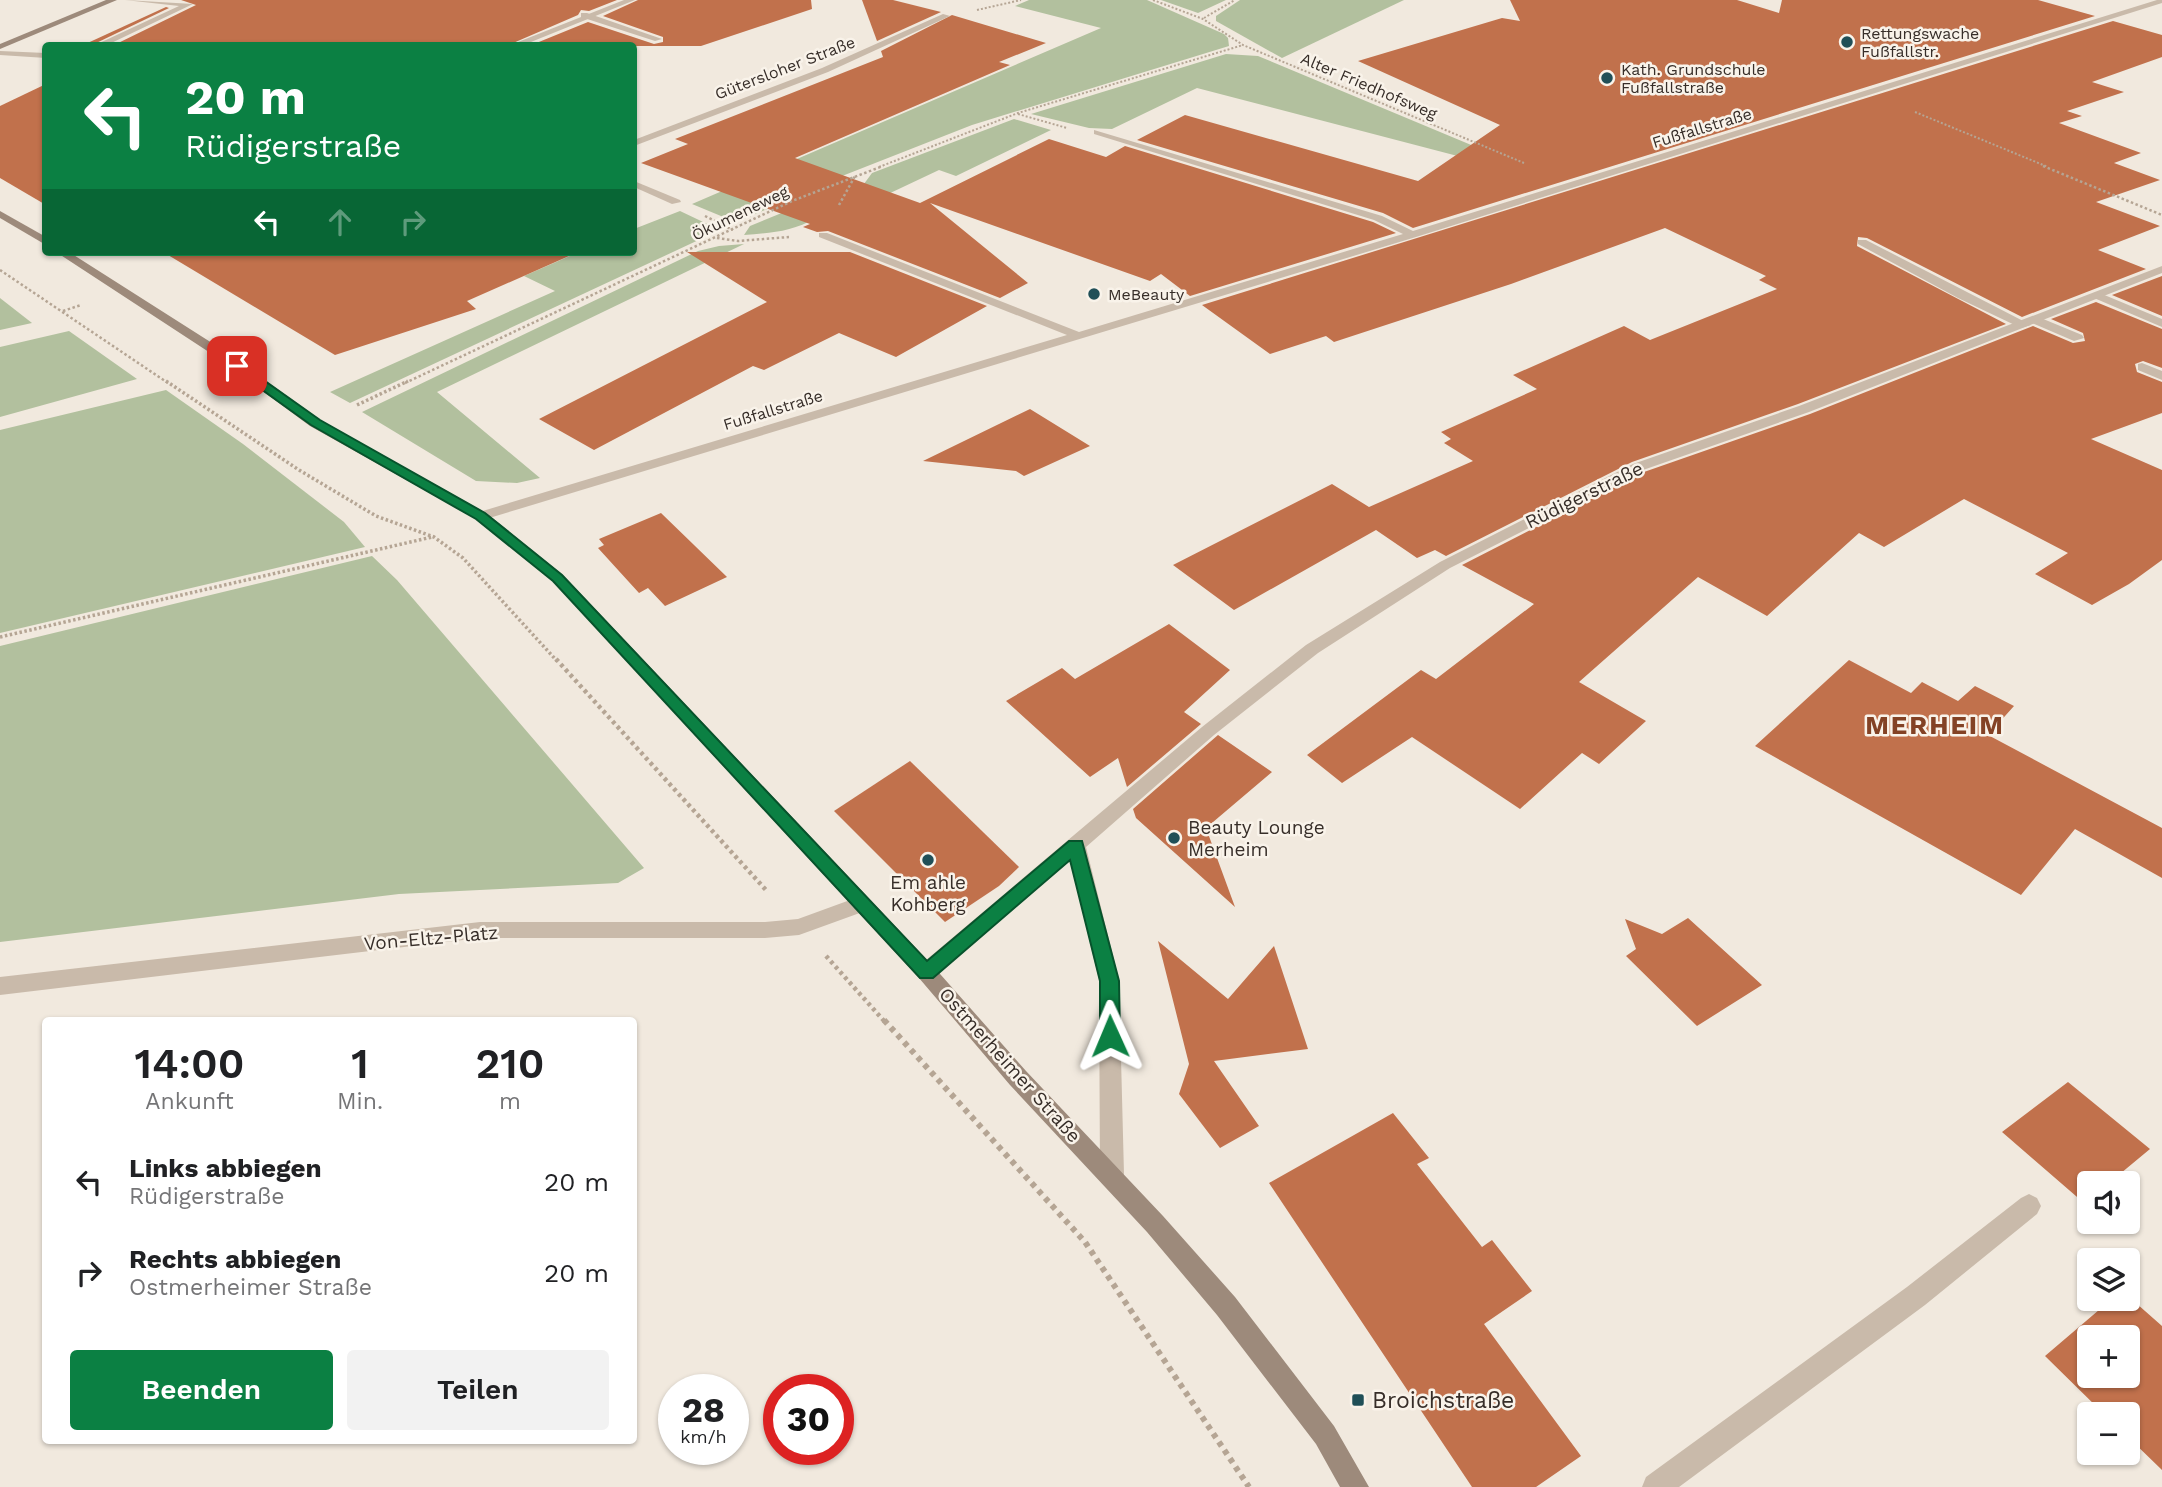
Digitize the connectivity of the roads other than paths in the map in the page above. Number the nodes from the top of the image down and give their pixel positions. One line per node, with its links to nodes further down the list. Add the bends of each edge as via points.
1 (113, 0): 12 (street)
2 (129, 0): 6 (street)
3 (198, 0): 6 (street)
4 (631, 0): 7 (street)
5 (2162, 1): 21 (street, Fußfallstraße)
6 (189, 4): 10 (street)
7 (584, 15): 9 (street); 11 (street)
8 (946, 16): 16 (street, Gütersloher Straße, via 825,70)
9 (658, 39)
10 (106, 42)
11 (521, 42)
12 (0, 47)
13 (0, 53): 14 (street)
14 (42, 56)
15 (1097, 132): 21 (street, via 1378,218)
16 (637, 142)
17 (637, 185): 18 (street)
18 (676, 202)
19 (0, 214): 22 (street)
20 (823, 234): 29 (street)
21 (1412, 235): 29 (street, Fußfallstraße)
22 (42, 240)
23 (1862, 242): 27 (street, via 1962,296)
24 (67, 256): 33 (street, Ostmerheimer Straße, via 219,353 315,423)
25 (2162, 269): 26 (street, Rüdigerstraße)
26 (2098, 296): 27 (street, Rüdigerstraße); 28 (street)
27 (2030, 322): 30 (street); 34 (street, Rüdigerstraße, via 1638,467 1445,565 1312,649 1208,731)
28 (2162, 323)
29 (1075, 334): 33 (street, Fußfallstraße)
30 (2078, 338)
31 (2142, 367): 32 (street)
32 (2162, 376)
33 (481, 516): 35 (street, Ostmerheimer Straße, via 558,578)
34 (1076, 846): 36 (street, Rüdigerstraße); 38 (street, via 1110,981)
35 (861, 904): 36 (street, Ostmerheimer Straße); 37 (street, Von-Eltz-Platz, via 799,927 480,930)
36 (926, 972): 38 (street, Ostmerheimer Straße, via 1018,1079)
37 (0, 986)
38 (1112, 1174): 40 (street, Ostmerheimer Straße, via 1234,1317 1325,1435)
39 (2029, 1206): 41 (street, via 1916,1296)
40 (1355, 1487)
41 (1656, 1487)

